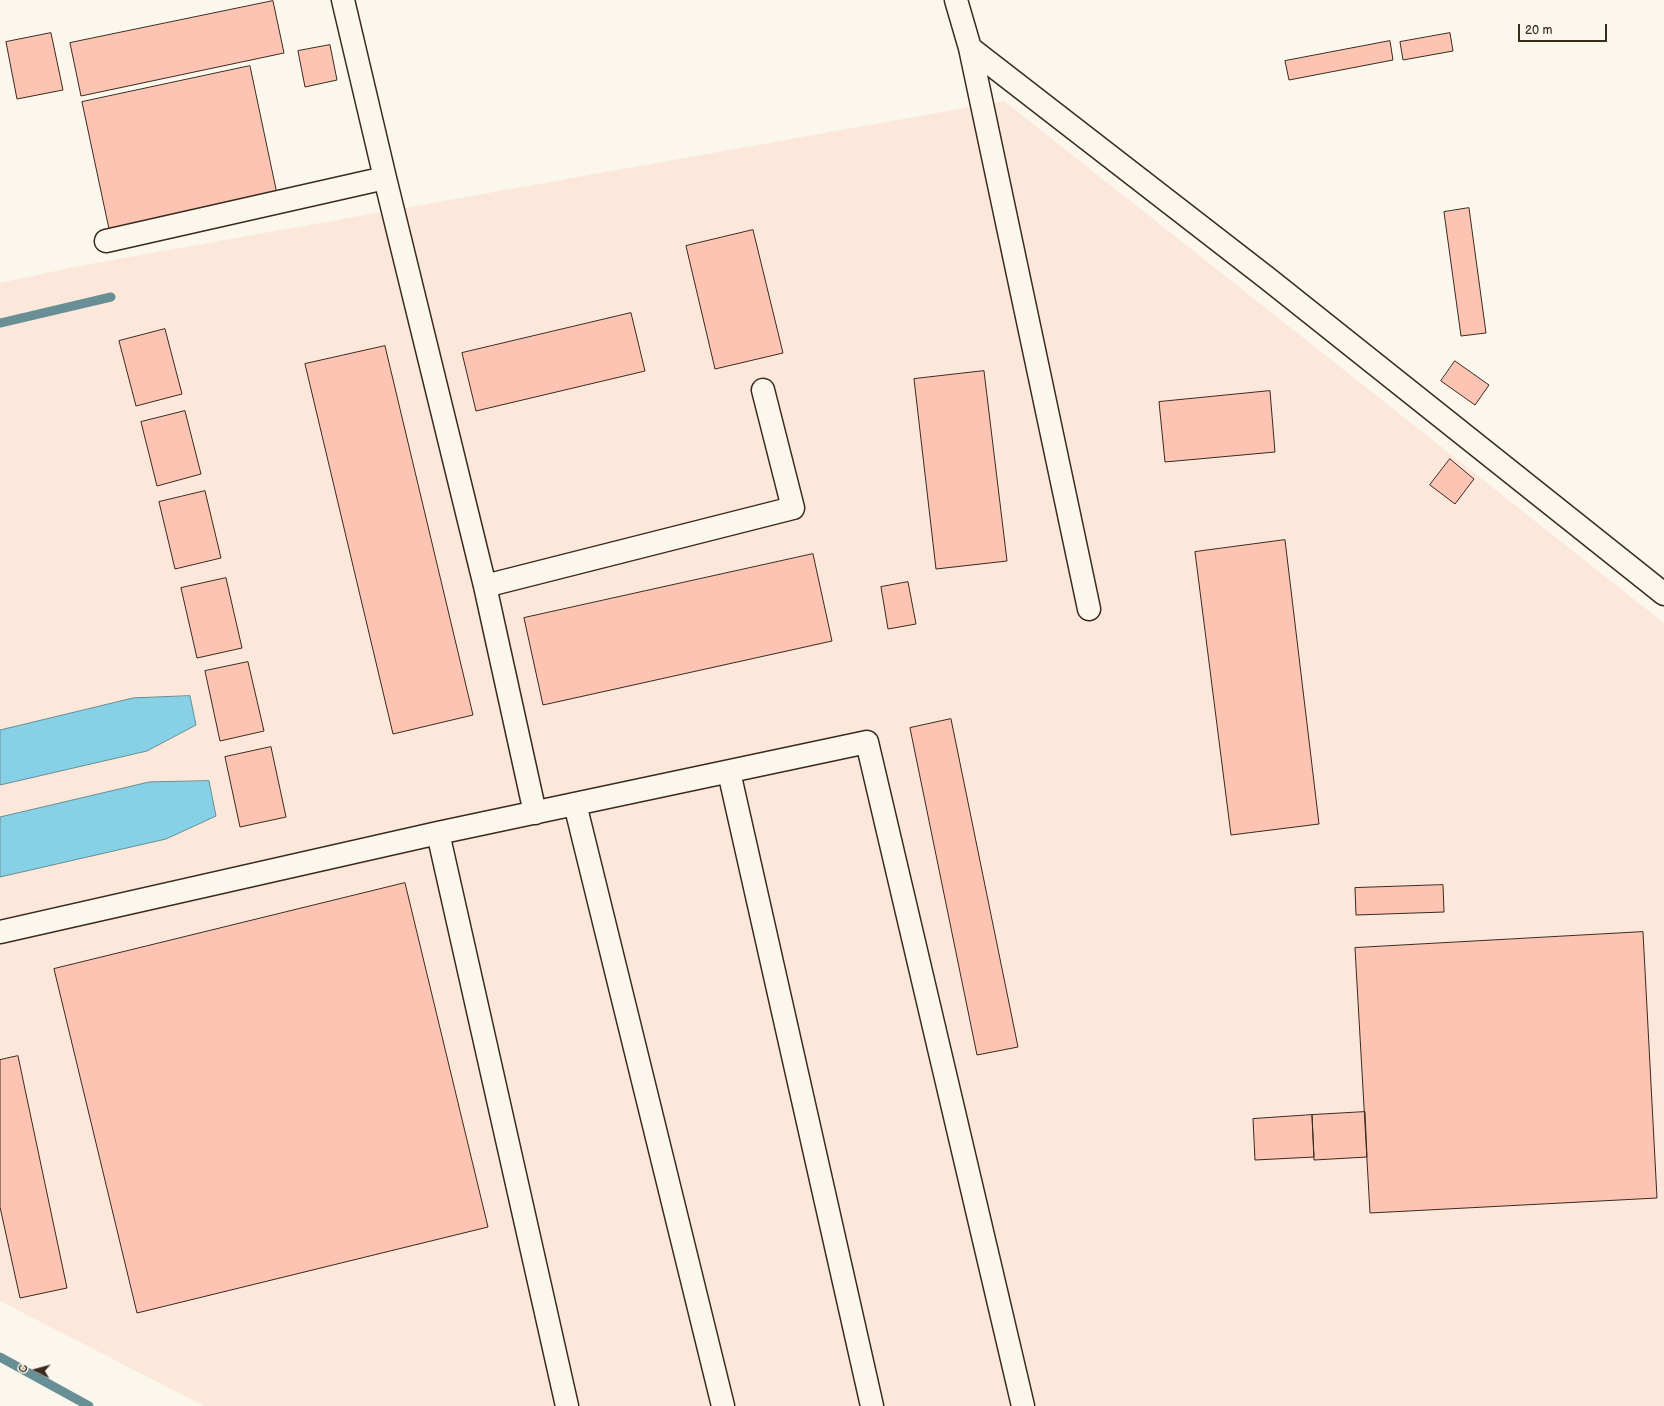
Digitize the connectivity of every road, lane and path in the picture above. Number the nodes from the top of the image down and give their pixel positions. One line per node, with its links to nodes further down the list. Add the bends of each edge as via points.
1 (343, 0): 4 (street)
2 (956, 0): 3 (street)
3 (970, 48): 8 (street, via 1268,278); 9 (street)
4 (385, 178): 5 (street); 7 (street)
5 (106, 240)
6 (763, 390): 7 (street, via 793,508)
7 (485, 586): 12 (street)
8 (1664, 594)
9 (1089, 609)
10 (729, 772): 11 (street); 17 (street); 18 (street, via 867,742)
11 (575, 804): 12 (street); 16 (street)
12 (535, 813): 13 (street)
13 (438, 833): 14 (street); 15 (street)
14 (0, 932)
15 (567, 1406)
16 (722, 1406)
17 (872, 1406)
18 (1023, 1406)

